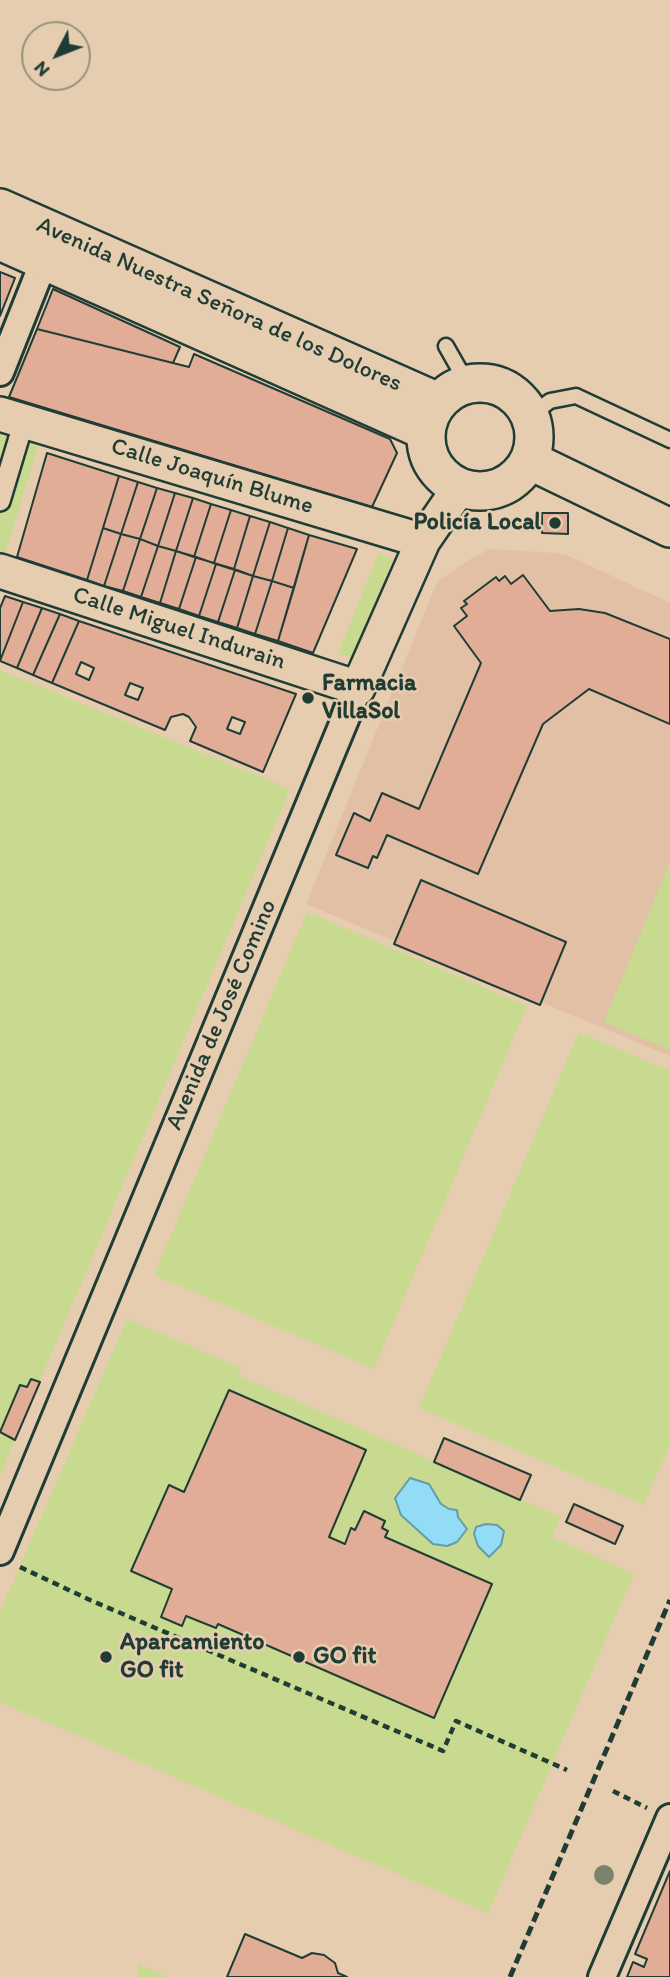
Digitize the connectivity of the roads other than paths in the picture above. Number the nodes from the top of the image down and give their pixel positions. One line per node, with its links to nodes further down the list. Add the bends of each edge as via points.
1 (0, 208): 6 (main road, Avenida Nuestra Señora de los Dolores)
2 (0, 241): 3 (main road, Avenida Nuestra Señora de los Dolores)
3 (44, 261): 5 (street); 6 (main road, Avenida Nuestra Señora de los Dolores)
4 (446, 346): 6 (lane)
5 (0, 372)
6 (444, 405): 7 (main road, via 483,382 511,393); 11 (main road, via 427,449 444,478)
7 (530, 416): 9 (lane, via 550,401 576,396); 10 (main road, via 534,446)
8 (12, 417): 12 (street); 14 (street, Calle Joaquín Blume)
9 (670, 440)
10 (529, 460): 11 (main road, via 514,479 492,490); 13 (main road)
11 (460, 487): 14 (street, Avenida de José Comino)
12 (0, 501)
13 (670, 528)
14 (423, 541): 16 (street, Avenida de José Comino)
15 (0, 571): 16 (street, Calle Miguel Indurain)
16 (358, 688): 17 (street, Avenida de José Comino)
17 (8, 1558)
18 (670, 1819): 19 (street)
19 (602, 1977)

